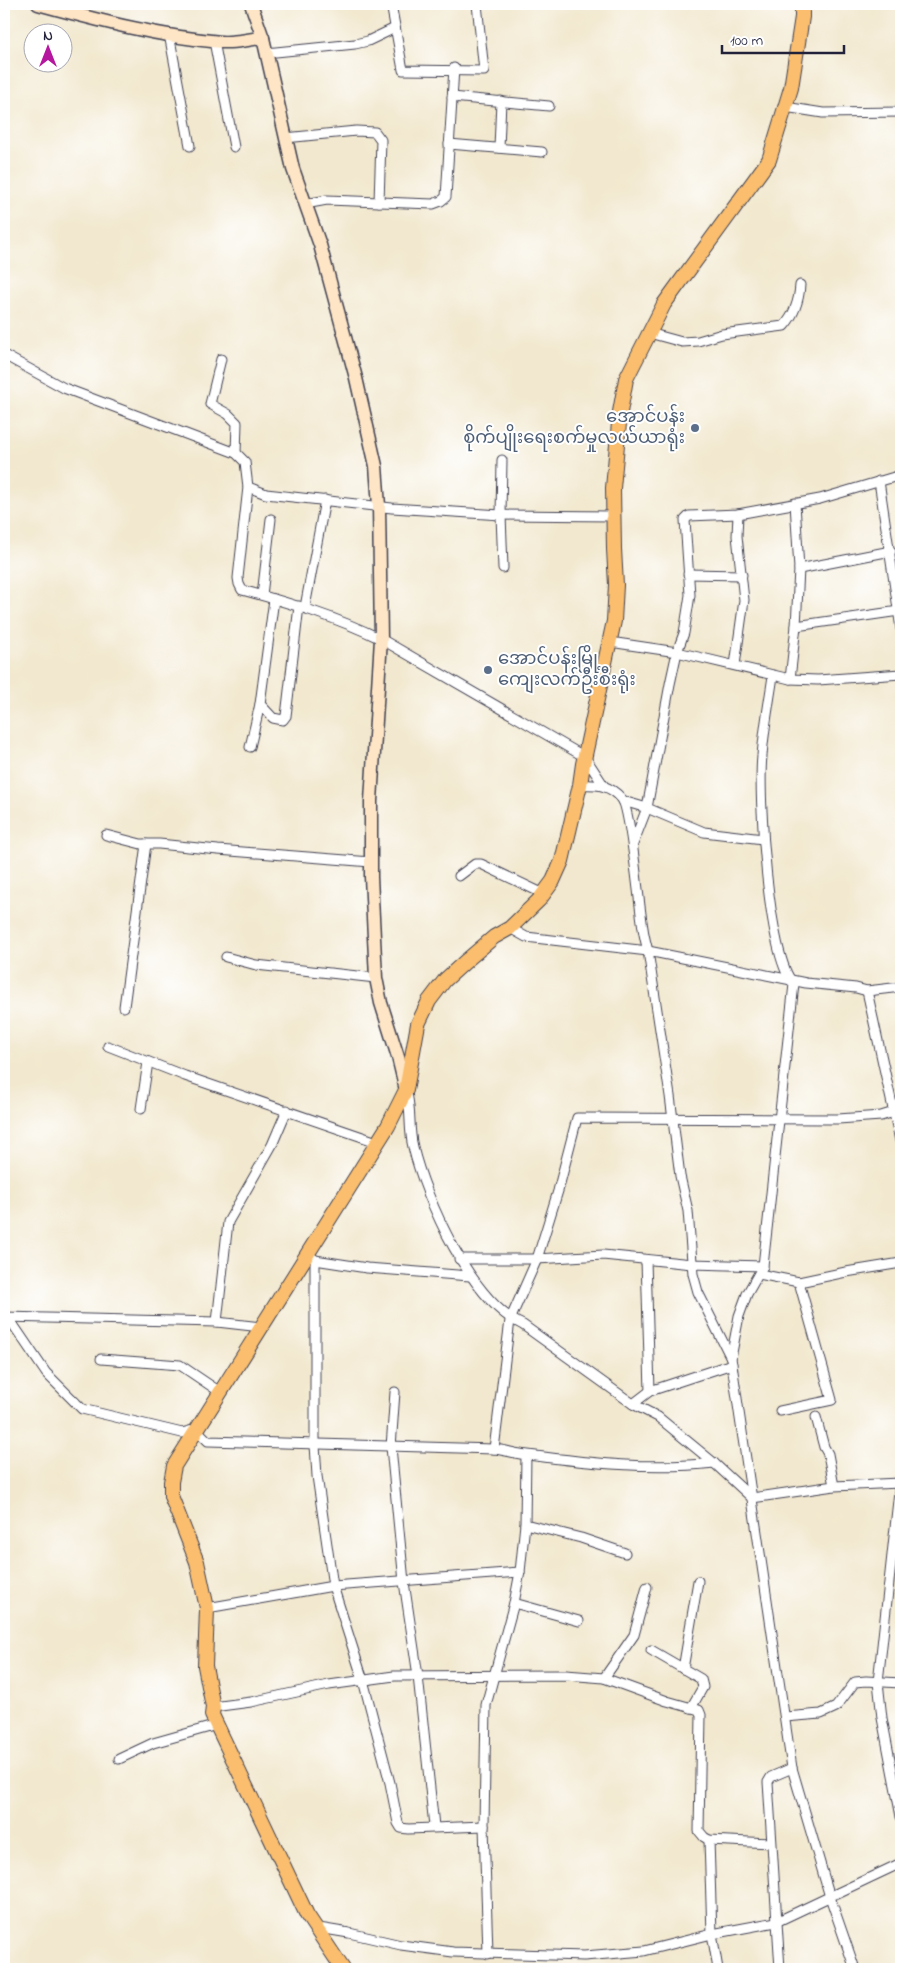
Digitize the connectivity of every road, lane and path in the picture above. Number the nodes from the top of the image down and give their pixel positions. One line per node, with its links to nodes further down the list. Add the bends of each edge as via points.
1 (38, 4): 7 (street)
2 (251, 4): 8 (street)
3 (391, 4): 6 (street)
4 (477, 4): 11 (street, via 484,71)
5 (802, 4): 15 (main road, via 791,88)
6 (395, 28): 10 (street, via 355,44); 11 (street, via 403,70)
7 (169, 34): 9 (street); 19 (street)
8 (263, 38): 9 (street); 10 (street)
9 (214, 41): 20 (street)
10 (266, 53): 17 (street)
11 (454, 69): 12 (street)
12 (452, 97): 13 (street); 18 (street)
13 (501, 101): 14 (street); 21 (street)
14 (549, 106)
15 (785, 108): 16 (street, via 823,113); 26 (main road, via 769,160 664,304)
16 (901, 112)
17 (285, 138): 23 (street, via 374,132 381,140); 24 (street)
18 (449, 144): 21 (street); 23 (street, via 446,197 433,204)
19 (190, 146)
20 (234, 147)
21 (499, 148): 22 (street)
22 (542, 152)
23 (379, 202): 24 (street, via 327,200)
24 (305, 204): 36 (street, via 320,245 372,444)
25 (800, 285): 26 (street, via 799,300 784,326 682,342)
26 (649, 333): 39 (main road, via 626,379 620,412)
27 (4, 355): 29 (street, via 64,388)
28 (221, 359): 29 (street, via 210,404 237,423)
29 (236, 453): 33 (street, via 245,462)
30 (502, 460): 38 (street)
31 (901, 476): 32 (street)
32 (879, 480): 35 (street, via 820,499); 41 (street)
33 (248, 487): 34 (street, via 266,494); 46 (street, via 239,584 242,590)
34 (325, 500): 36 (street); 48 (street)
35 (795, 503): 37 (street); 43 (street)
36 (379, 506): 38 (street); 52 (street)
37 (738, 514): 44 (street, via 689,516 685,520); 45 (street)
38 (501, 515): 39 (street); 42 (street)
39 (613, 516): 53 (main road, via 616,585)
40 (271, 519): 46 (street)
41 (891, 551): 43 (street); 49 (street)
42 (503, 568)
43 (799, 569): 50 (street)
44 (688, 574): 45 (street); 54 (street, via 690,594 684,633)
45 (742, 575): 55 (street, via 744,600)
46 (262, 595): 47 (street)
47 (274, 599): 48 (street); 59 (street)
48 (302, 606): 52 (street); 59 (street, via 286,716 283,720 273,718)
49 (899, 611): 50 (street); 51 (street)
50 (796, 626): 58 (street)
51 (901, 629)
52 (381, 639): 61 (street); 70 (street, via 371,801)
53 (610, 642): 54 (street); 61 (main road)
54 (677, 652): 55 (street); 65 (street)
55 (735, 665): 57 (street)
56 (901, 674): 58 (street)
57 (773, 676): 58 (street); 67 (street, via 762,757)
58 (790, 679)
59 (260, 704): 60 (street)
60 (250, 747)
61 (585, 757): 62 (main road); 63 (street)
62 (580, 786): 63 (street); 72 (main road, via 562,861)
63 (604, 786): 64 (street)
64 (623, 801): 65 (street); 69 (street)
65 (647, 808): 67 (street, via 704,832); 69 (street)
66 (106, 835): 68 (street)
67 (763, 839): 77 (street, via 778,948)
68 (146, 844): 70 (street); 80 (street)
69 (632, 846): 74 (street)
70 (371, 862): 76 (street)
71 (459, 876): 72 (street, via 475,864 481,864)
72 (544, 894): 73 (main road)
73 (510, 928): 74 (street, via 526,937); 83 (main road, via 467,960 428,1001 418,1024)
74 (648, 951): 77 (street); 87 (street)
75 (226, 957): 76 (street, via 256,965)
76 (376, 978): 83 (street)
77 (789, 979): 79 (street); 88 (street, via 794,984)
78 (901, 987): 79 (street)
79 (867, 991): 86 (street)
80 (124, 1007)
81 (108, 1046): 82 (street)
82 (148, 1062): 84 (street); 85 (street)
83 (406, 1090): 89 (main road); 92 (street, via 410,1103 412,1144 419,1171)
84 (141, 1110)
85 (287, 1110): 89 (street); 102 (street, via 272,1145 228,1222)
86 (894, 1112): 88 (street, via 838,1119); 90 (street)
87 (672, 1118): 88 (street); 93 (street, via 577,1118); 96 (street, via 688,1211)
88 (778, 1120): 97 (street)
89 (377, 1142): 91 (main road)
90 (901, 1145)
91 (311, 1257): 98 (street, via 367,1268); 103 (main road); 113 (street)
92 (458, 1259): 93 (street); 98 (street)
93 (537, 1259): 94 (street, via 603,1255); 101 (street)
94 (646, 1260): 96 (street); 106 (street)
95 (901, 1263): 99 (street)
96 (692, 1264): 97 (street); 105 (street, via 698,1292)
97 (761, 1270): 99 (street); 105 (street, via 739,1316)
98 (470, 1276): 101 (street)
99 (799, 1282): 110 (street, via 832,1400)
100 (6, 1317): 102 (street); 112 (street, via 46,1373 82,1410 182,1433)
101 (510, 1320): 109 (street, via 522,1325); 115 (street)
102 (217, 1322): 103 (street)
103 (261, 1327): 107 (main road)
104 (101, 1359): 107 (street, via 180,1365)
105 (732, 1361): 106 (street); 121 (street)
106 (650, 1391): 109 (street)
107 (220, 1392): 112 (main road)
108 (395, 1392): 114 (street)
109 (633, 1404): 117 (street, via 658,1418)
110 (780, 1411)
111 (816, 1418): 120 (street)
112 (196, 1429): 113 (street, via 208,1441); 130 (main road, via 174,1466 171,1496 197,1562)
113 (315, 1445): 114 (street); 127 (street)
114 (391, 1447): 115 (street); 126 (street)
115 (494, 1449): 116 (street)
116 (526, 1455): 117 (street, via 595,1463); 122 (street)
117 (714, 1463): 121 (street)
118 (901, 1473): 119 (street)
119 (900, 1483): 120 (street); 138 (street)
120 (834, 1486): 121 (street)
121 (752, 1498): 142 (street)
122 (525, 1524): 123 (street); 124 (street)
123 (625, 1553)
124 (520, 1572): 126 (street); 129 (street)
125 (698, 1581): 133 (street)
126 (404, 1582): 127 (street); 135 (street)
127 (333, 1586): 130 (street); 137 (street)
128 (646, 1587): 136 (street, via 634,1635)
129 (514, 1603): 131 (street); 134 (street)
130 (207, 1608): 140 (main road, via 205,1666)
131 (579, 1621)
132 (651, 1650): 133 (street)
133 (683, 1669): 141 (street, via 703,1682)
134 (494, 1674): 135 (street); 136 (street, via 566,1674); 148 (street, via 486,1705)
135 (418, 1676): 137 (street); 147 (street)
136 (604, 1678): 141 (street)
137 (363, 1680): 140 (street); 147 (street, via 398,1822 401,1828 408,1829)
138 (878, 1682): 139 (street); 142 (street, via 854,1682 836,1706 821,1714); 146 (street)
139 (901, 1683)
140 (213, 1708): 143 (main road, via 212,1715)
141 (691, 1708): 149 (street, via 699,1710 701,1715 699,1831)
142 (785, 1717): 145 (street)
143 (217, 1725): 144 (street, via 153,1743); 153 (main road)
144 (119, 1759)
145 (792, 1768): 150 (street, via 771,1777 768,1782); 152 (street)
146 (901, 1818)
147 (434, 1826): 148 (street)
148 (484, 1826): 156 (street)
149 (709, 1840): 150 (street); 155 (street)
150 (772, 1843): 154 (street)
151 (901, 1863): 152 (street)
152 (830, 1898): 154 (street); 160 (street)
153 (307, 1915): 156 (street, via 319,1928 400,1945); 157 (main road)
154 (776, 1922): 155 (street); 159 (street)
155 (712, 1934): 156 (street, via 644,1952 584,1956); 158 (street)
156 (488, 1954)
157 (343, 1969)
158 (718, 1969)
159 (780, 1969)
160 (855, 1969)

